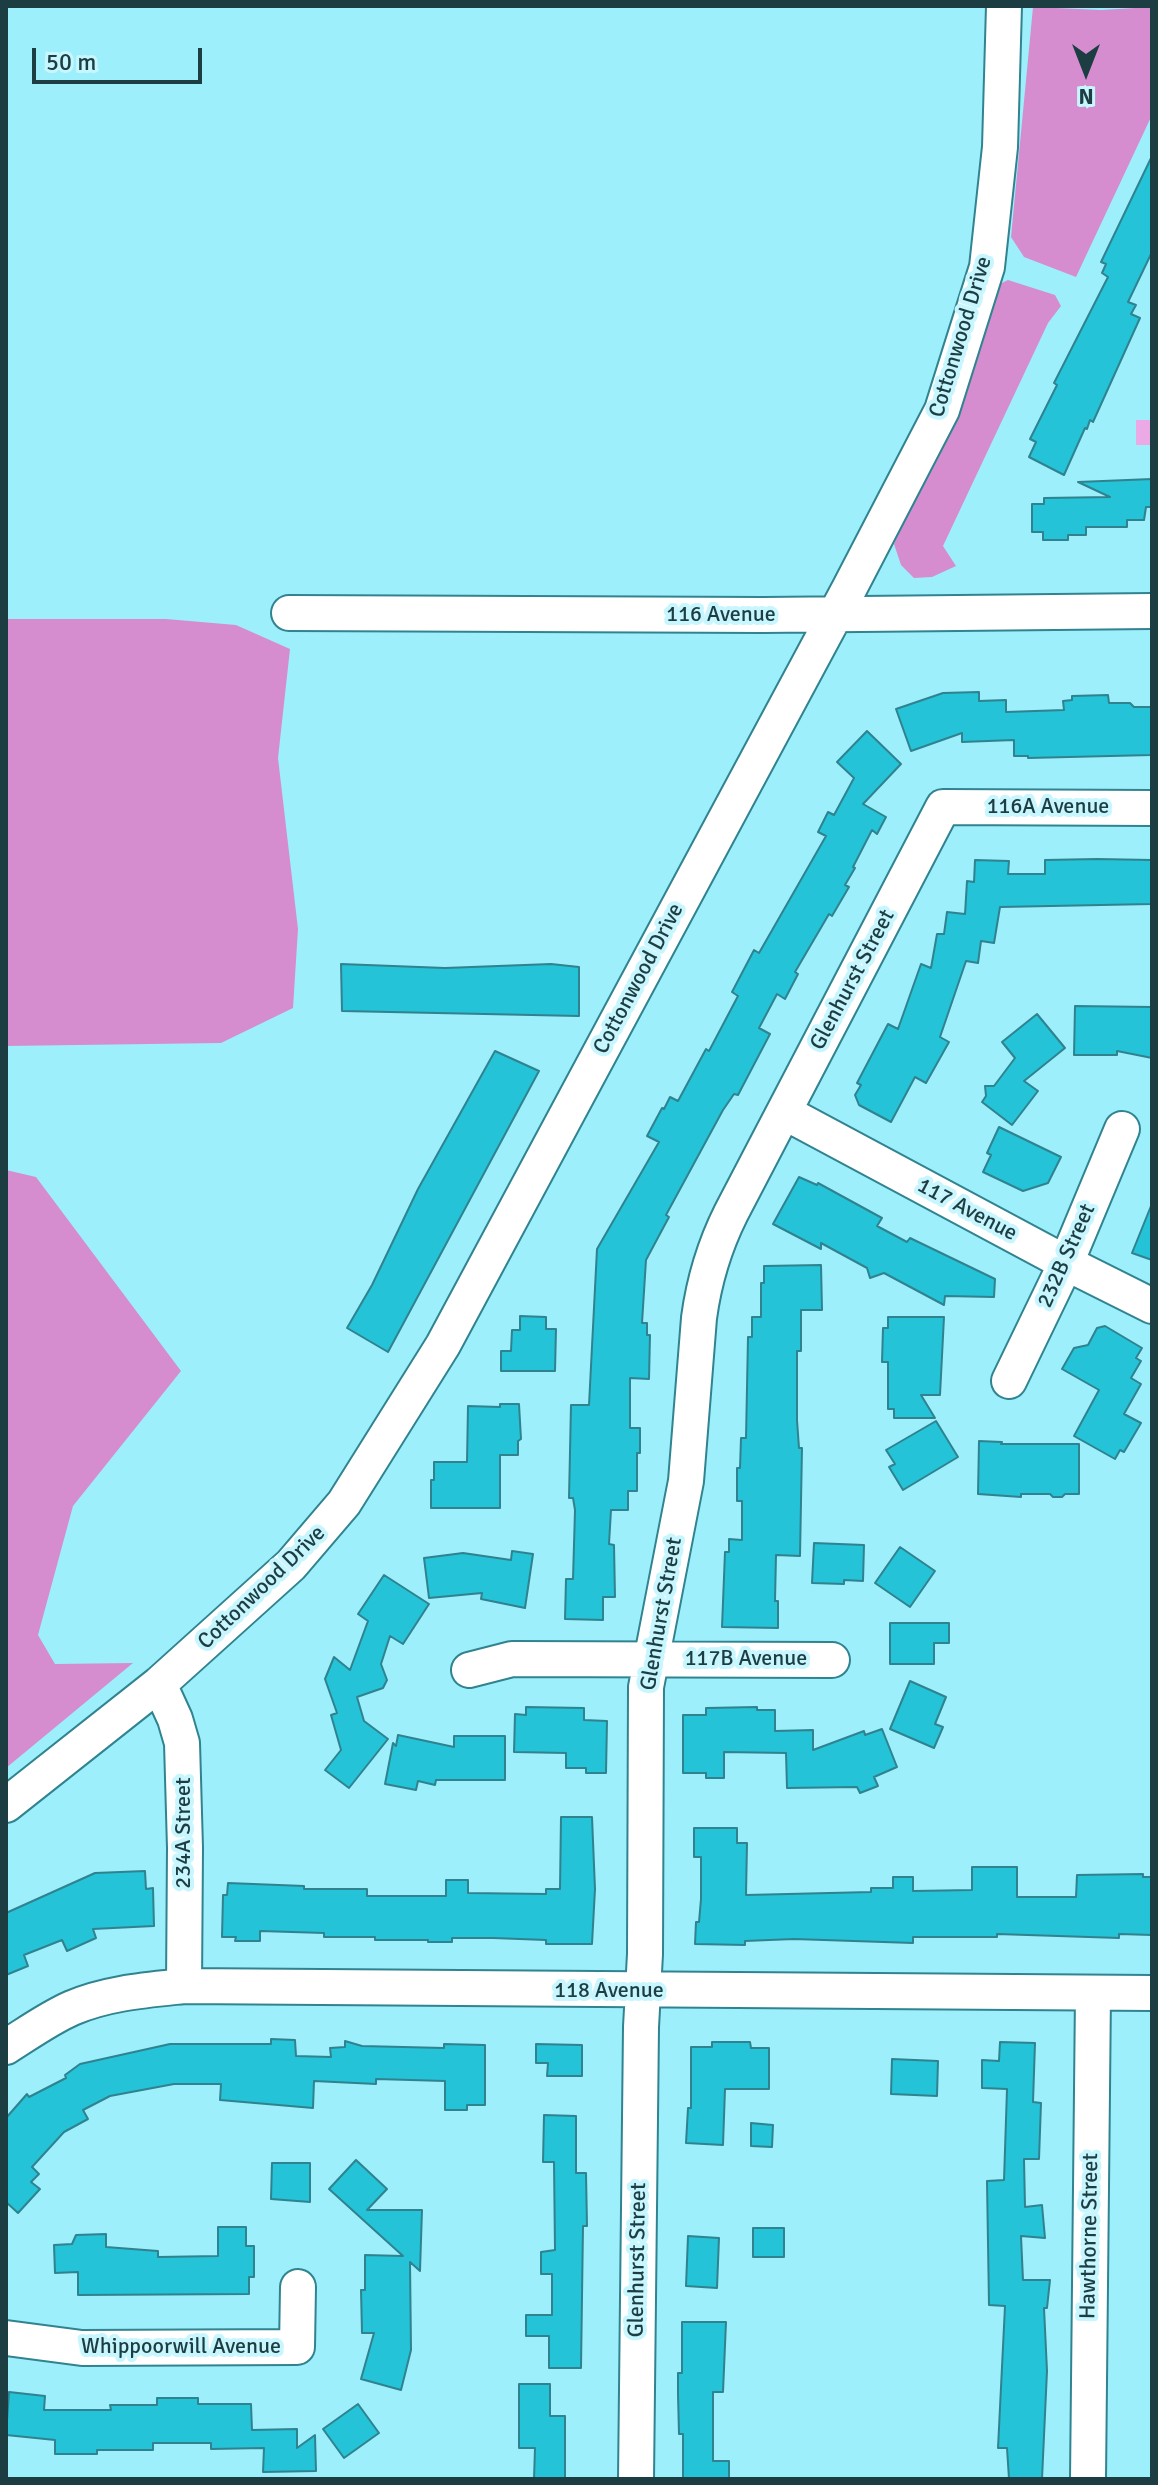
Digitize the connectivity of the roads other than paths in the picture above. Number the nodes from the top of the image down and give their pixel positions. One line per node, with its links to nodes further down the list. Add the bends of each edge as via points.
1 (1004, 6): 4 (street, Cottonwood Drive, via 1000,147 987,267 942,410)
2 (1152, 611): 4 (street, 116 Avenue)
3 (289, 613): 4 (street, 116 Avenue)
4 (835, 615): 15 (street, Cottonwood Drive, via 414,1395 344,1503 309,1545)
5 (943, 807): 6 (street, 116A Avenue); 7 (street, Glenhurst Street)
6 (1152, 808)
7 (784, 1112): 9 (street, 117 Avenue); 12 (street, Glenhurst Street, via 721,1233 703,1293 686,1481)
8 (1122, 1129): 9 (street, 232B Street)
9 (1066, 1263): 10 (street, 117 Avenue); 11 (street, 232B Street)
10 (1152, 1306)
11 (1009, 1381)
12 (650, 1658): 13 (street, 117B Avenue); 14 (street, 117B Avenue, via 512,1659); 18 (street, Glenhurst Street)
13 (832, 1660)
14 (469, 1670)
15 (159, 1684): 16 (street, Cottonwood Drive); 17 (street, 234A Street, via 183,1755)
16 (6, 1805)
17 (184, 1986): 18 (street, 118 Avenue); 21 (street, 118 Avenue, via 112,1995 68,2009)
18 (642, 1991): 19 (street, 118 Avenue); 24 (street, Glenhurst Street)
19 (1093, 1993): 20 (street, 118 Avenue); 25 (street, Hawthorne Street)
20 (1152, 1993)
21 (6, 2047)
22 (298, 2287): 23 (street, Whippoorwill Avenue, via 297,2347 82,2348)
23 (6, 2338)
24 (636, 2479)
25 (1088, 2479)

